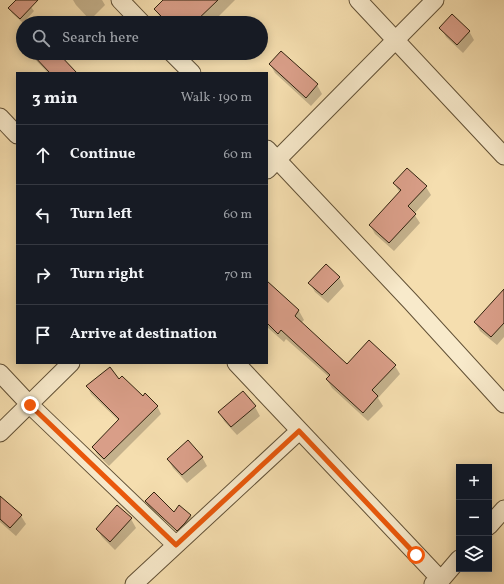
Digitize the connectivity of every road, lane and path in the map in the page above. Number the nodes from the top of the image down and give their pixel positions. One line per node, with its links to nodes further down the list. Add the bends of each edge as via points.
1 (120, 0): 4 (street)
2 (358, 0): 5 (street)
3 (436, 0): 5 (street)
4 (135, 16)
5 (396, 40): 10 (street); 11 (street)
6 (179, 60): 7 (street)
7 (191, 72)
8 (0, 117): 9 (street)
9 (16, 134)
10 (504, 156)
11 (271, 159): 15 (street)
12 (71, 364): 16 (street)
13 (237, 364): 17 (street)
14 (0, 373): 16 (street)
15 (504, 404)
16 (30, 405): 18 (street); 21 (street)
17 (299, 431): 21 (street); 23 (street)
18 (0, 433)
19 (504, 509): 20 (street)
20 (492, 523)
21 (176, 545): 24 (street)
22 (456, 562): 23 (street)
23 (437, 582)
24 (134, 584)

